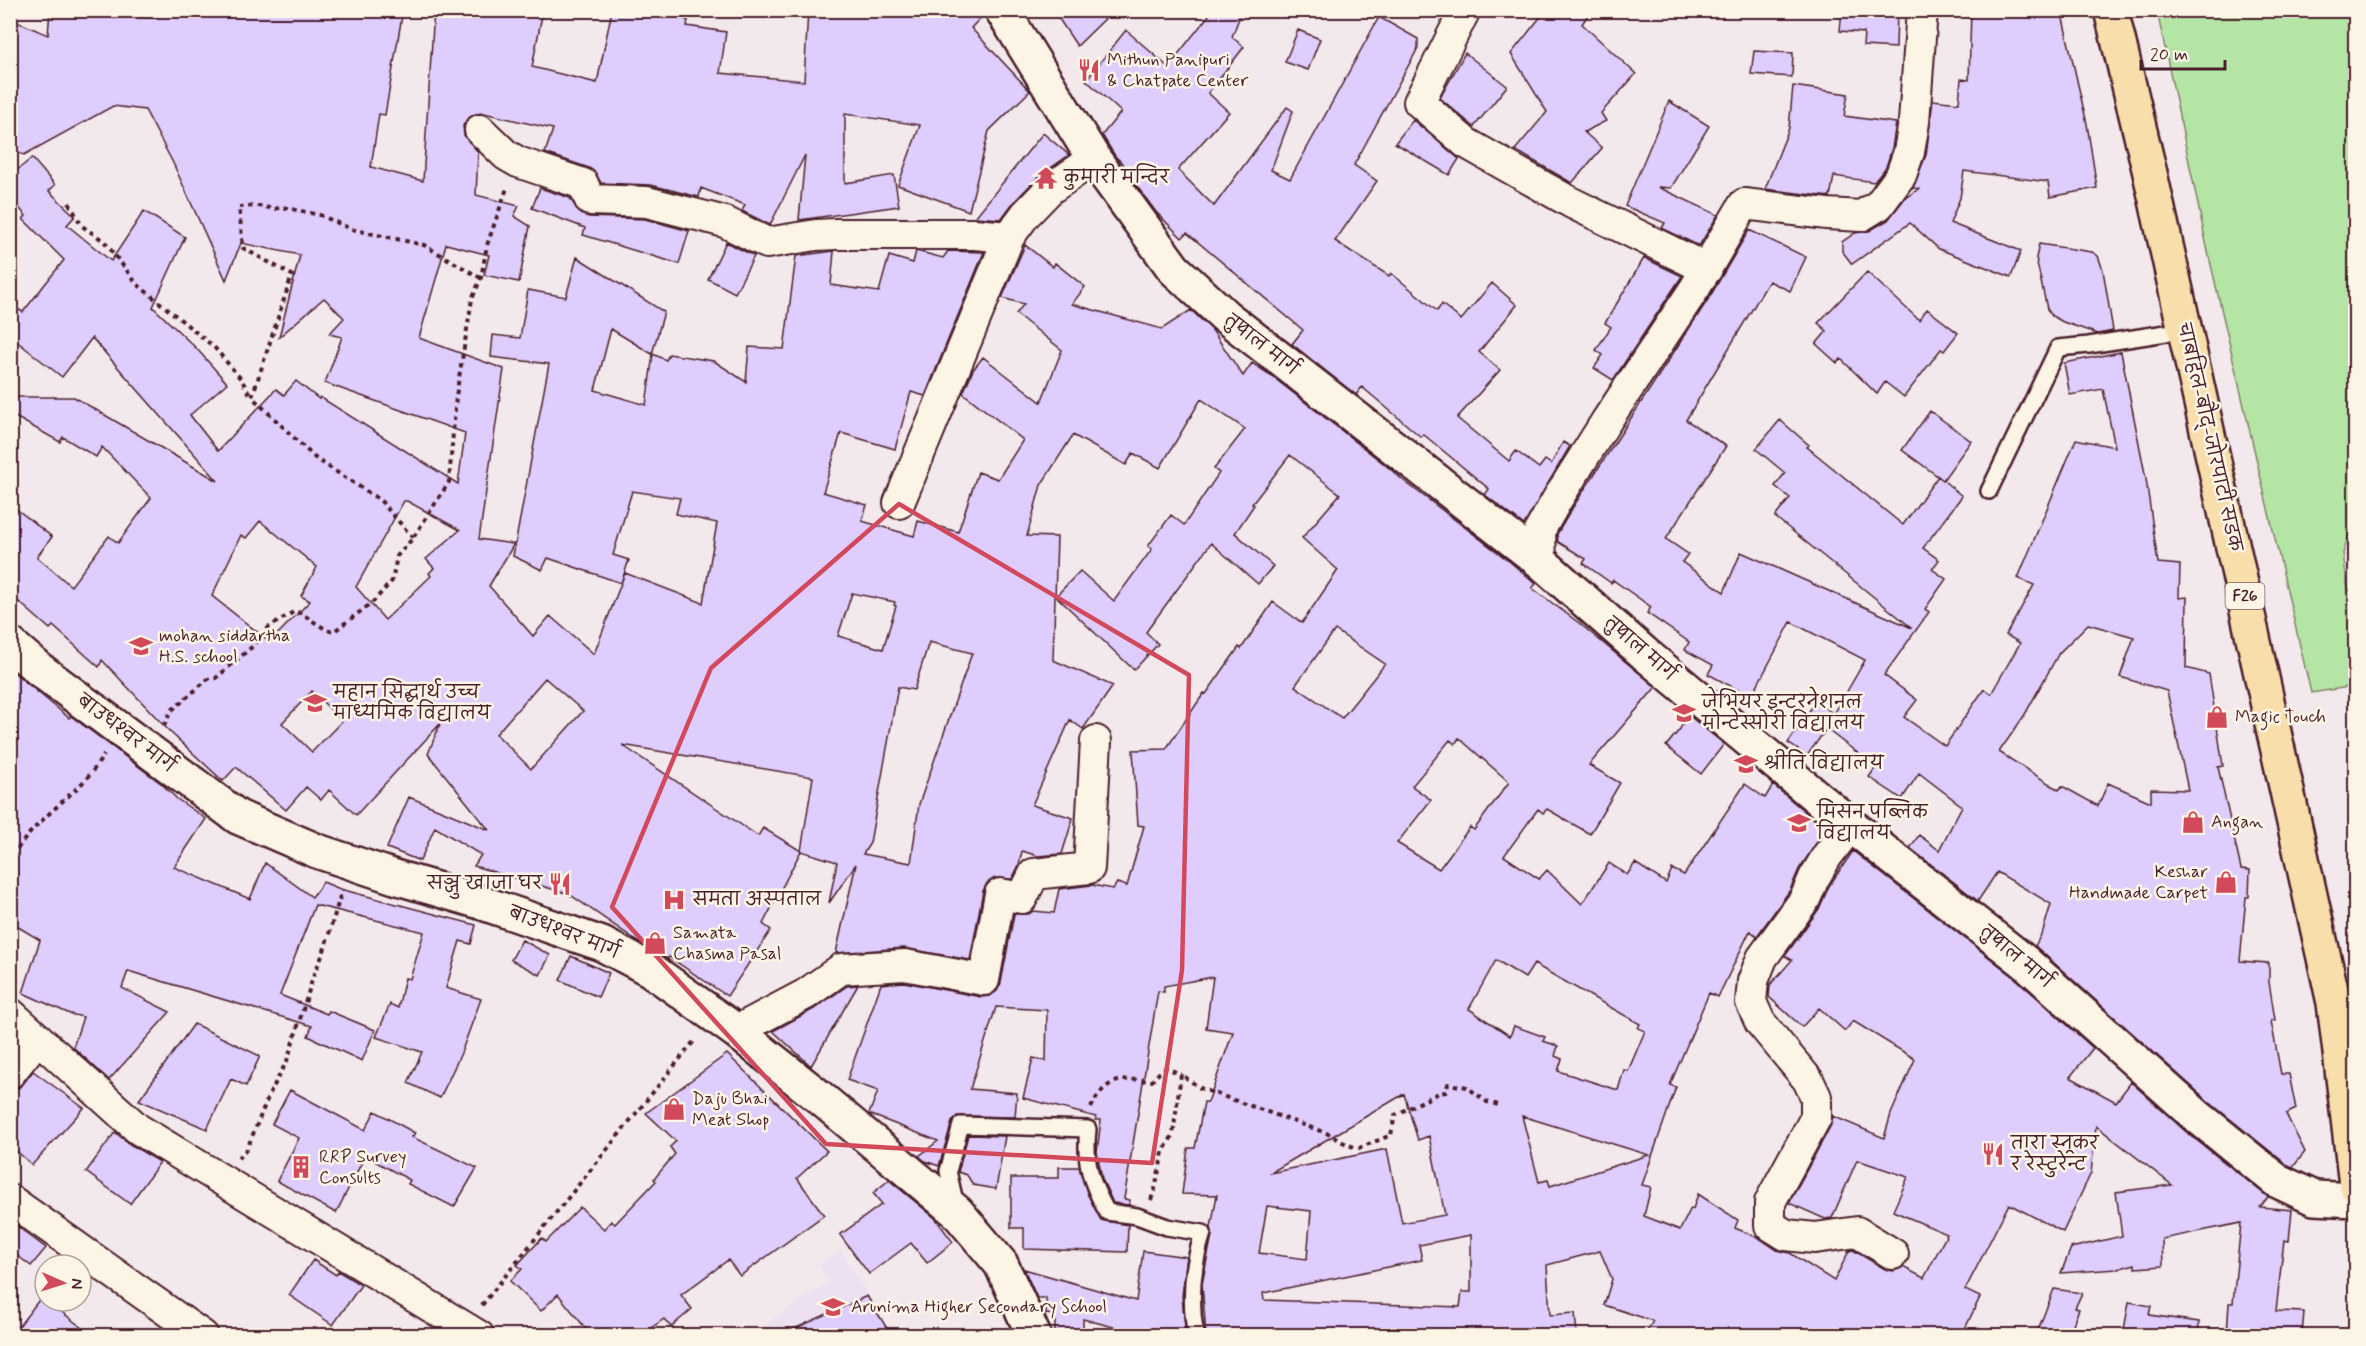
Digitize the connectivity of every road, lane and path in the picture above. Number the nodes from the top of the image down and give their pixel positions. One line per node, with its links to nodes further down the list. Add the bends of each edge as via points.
1 (1002, 10): 6 (street, तुषाल मार्ग)
2 (1465, 10): 10 (street, via 1419,102 1466,143 1572,203)
3 (1922, 10): 10 (street, via 1909,152 1901,174 1879,205 1861,216 1744,204)
4 (2111, 10): 12 (main road, चाबहिल-बौद्-जोरपाटी सडक / F26)
5 (480, 130): 7 (street)
6 (1094, 159): 9 (street, via 1050,189); 17 (street, तुषाल मार्ग, via 1174,269 1225,316)
7 (518, 162): 9 (street, via 583,184 590,200 647,202 724,222 767,243 816,234); 11 (path, via 487,245)
8 (69, 203): 13 (path, via 82,226 104,241 137,284 214,346)
9 (1009, 237): 15 (street)
10 (1707, 270): 17 (street, via 1557,498 1540,530)
11 (481, 278): 13 (path, via 424,245 351,229 320,215 282,207 239,207 243,248 292,275); 16 (path, via 472,299 460,370 449,482)
12 (2185, 330): 14 (lane, via 2058,348); 33 (main road, चाबहिल-बौद्-जोरपाटी सडक / F26, via 2334,1003)
13 (252, 397): 16 (path, via 315,458 380,500)
14 (1989, 491)
15 (899, 503)
16 (413, 538): 21 (path, via 397,556 392,581 372,603 333,632 295,611 269,627 216,678 208,679 171,711 160,734)
17 (1540, 562): 22 (street, तुषाल मार्ग)
18 (10, 644): 19 (street, बाउधश्वर मार्ग)
19 (110, 722): 21 (street, बाउधश्वर मार्ग); 24 (path, via 114,741 87,778 13,853)
20 (1096, 741): 26 (street, via 1089,868 1034,874 1022,898 1000,894 984,980 905,965 841,969 806,994)
21 (146, 749): 23 (street, बाउधश्वर मार्ग, via 238,817 317,851)
22 (1848, 823): 35 (street, तुषाल मार्ग, via 2025,962 2197,1116 2276,1180 2314,1198); 38 (street, via 1805,899 1762,958 1753,981 1751,1002 1760,1022 1808,1080 1816,1096 1816,1117 1770,1202 1770,1225 1786,1235 1815,1238 1857,1232)
23 (350, 860): 26 (street, बाउधश्वर मार्ग, via 602,944 651,970); 32 (path, via 287,1061 247,1149 238,1157)
24 (10, 865)
25 (10, 1013): 27 (street)
26 (725, 1024): 36 (street, बाउधश्वर मार्ग); 39 (path)
27 (38, 1038): 28 (street); 32 (street, via 138,1129)
28 (10, 1073)
29 (1181, 1074): 30 (path, via 1200,1088 1329,1134 1354,1148 1391,1135 1395,1115 1446,1092 1448,1084 1467,1087 1487,1102); 31 (path, via 1166,1068 1152,1081 1120,1079 1107,1086 1089,1113); 37 (path, via 1173,1136 1163,1152 1148,1210)
30 (1499, 1105)
31 (1088, 1129): 36 (lane, via 961,1125 948,1171); 37 (lane, via 1086,1147 1092,1185 1107,1212 1137,1216)
32 (230, 1185): 39 (street)
33 (2355, 1185)
34 (10, 1200): 40 (street)
35 (2355, 1200)
36 (957, 1212): 41 (street, बाउधश्वर मार्ग, via 1000,1264)
37 (1167, 1227): 42 (lane, via 1203,1233 1191,1293)
38 (1893, 1254)
39 (459, 1329)
40 (203, 1335)
41 (1034, 1335)
42 (1196, 1335)

